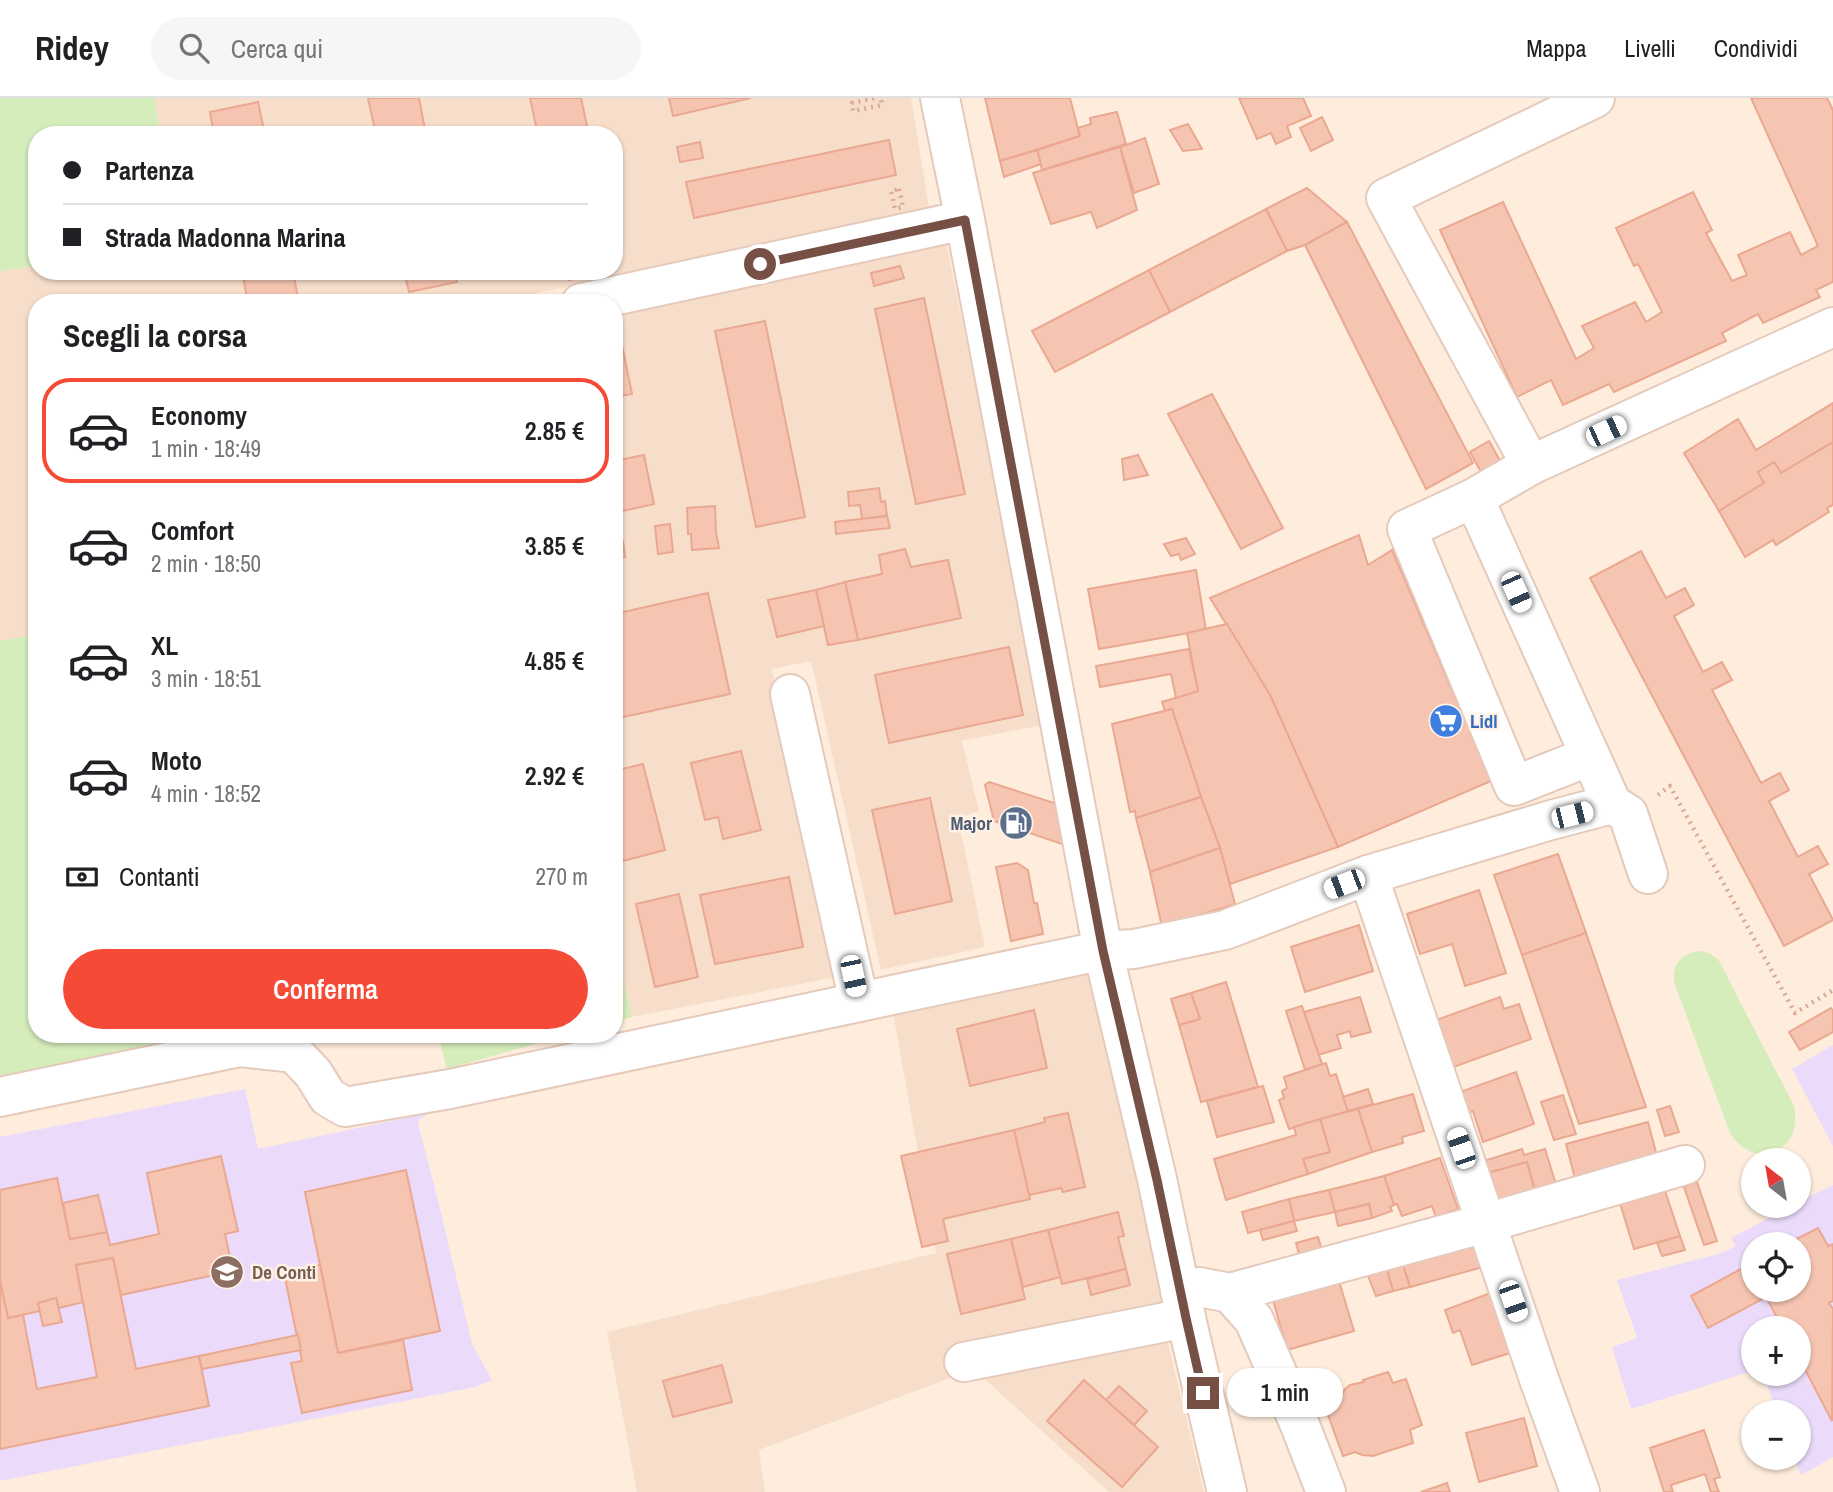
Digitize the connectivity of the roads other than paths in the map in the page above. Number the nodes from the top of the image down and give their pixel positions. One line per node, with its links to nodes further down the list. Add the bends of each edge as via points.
1 (940, 98): 3 (street)
2 (1595, 98): 6 (street, via 1386,198)
3 (965, 220): 4 (street); 13 (street)
4 (623, 294)
5 (1833, 327): 6 (street)
6 (1531, 465): 7 (street)
7 (1474, 498): 9 (street); 9 (street, via 1407,530 1514,786)
8 (790, 694): 14 (street)
9 (1590, 756): 10 (street)
10 (1620, 809): 11 (street); 12 (street, via 1551,820)
11 (1648, 874)
12 (1368, 875): 13 (street, via 1225,930); 17 (street)
13 (1103, 951): 14 (street); 19 (street)
14 (859, 1002): 15 (street, via 345,1107 328,1097 294,1053 240,1047)
15 (0, 1097)
16 (1685, 1165): 17 (street)
17 (1486, 1223): 18 (street); 23 (street)
18 (1230, 1293): 19 (street, via 1199,1287); 22 (street, via 1254,1320)
19 (1183, 1305): 20 (street); 21 (street)
20 (964, 1362)
21 (1227, 1492)
22 (1326, 1492)
23 (1580, 1492)

